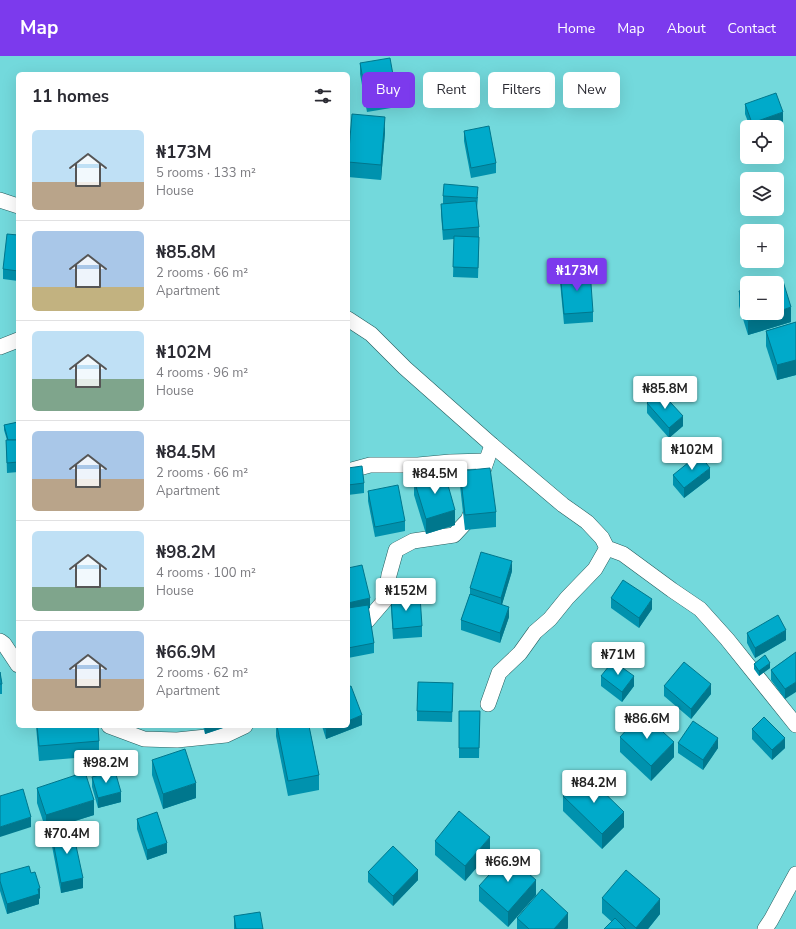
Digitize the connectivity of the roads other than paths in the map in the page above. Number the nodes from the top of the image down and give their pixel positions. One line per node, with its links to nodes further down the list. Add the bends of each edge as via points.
1 (0, 200): 2 (street)
2 (16, 205)
3 (350, 319): 6 (street, via 371,334 405,368)
4 (16, 341): 5 (street)
5 (0, 347)
6 (492, 445): 7 (street); 9 (street, via 586,522)
7 (486, 461): 8 (street, via 370,465); 10 (street, via 468,520 454,535 412,541 396,550 385,600)
8 (350, 470)
9 (608, 548): 13 (street, via 595,569 499,673); 14 (street, via 623,554 700,609)
10 (350, 638)
11 (0, 641): 12 (street)
12 (16, 662)
13 (488, 704)
14 (796, 725)
15 (114, 728): 16 (street, via 144,739 177,740 226,735)
16 (241, 728)
17 (796, 874): 18 (street)
18 (765, 929)

